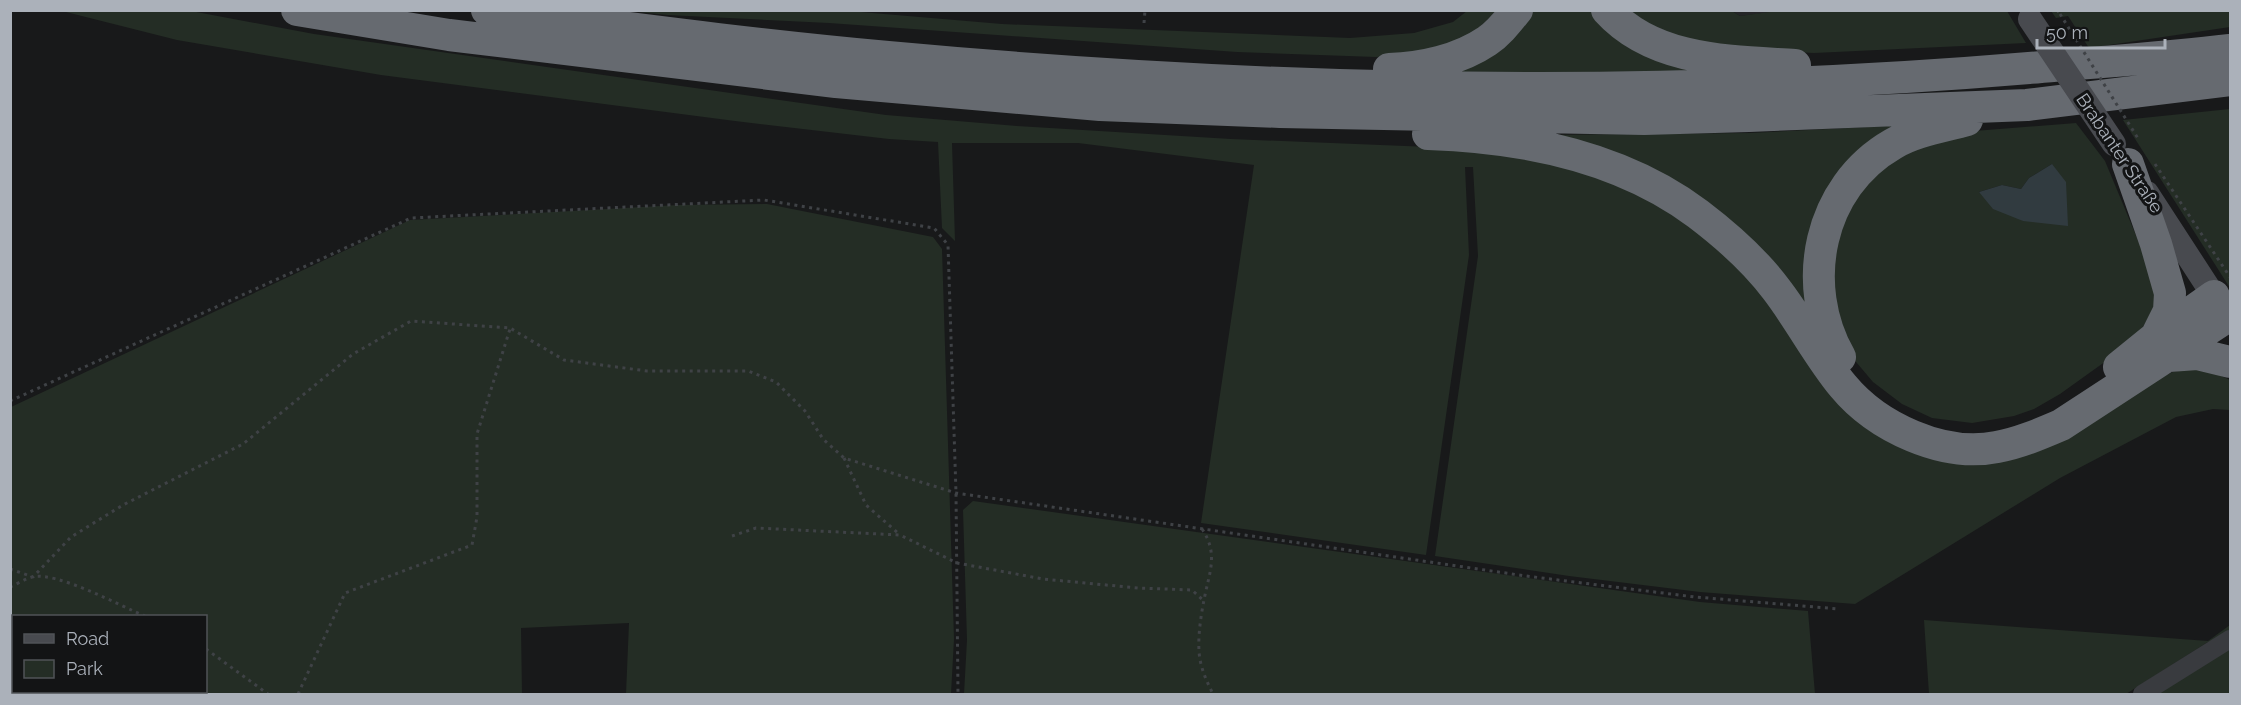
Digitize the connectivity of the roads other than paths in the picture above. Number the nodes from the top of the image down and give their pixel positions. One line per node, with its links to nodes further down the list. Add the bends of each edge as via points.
1 (297, 10): 11 (highway, via 449,35 836,82 1100,105)
2 (487, 10): 9 (highway, via 887,57)
3 (1517, 10): 9 (highway, via 1489,40 1428,65 1334,69)
4 (1607, 10): 7 (highway, via 1644,39 1714,60 1814,67 1871,65)
5 (2028, 15): 12 (main road, Brabanter Straße, bridge)
6 (2230, 50): 7 (highway)
7 (1913, 78): 9 (highway, via 1642,87)
8 (2230, 80): 10 (highway)
9 (1227, 81)
10 (2027, 105): 11 (highway, via 1644,119); 14 (highway, via 1905,138 1856,174 1824,230 1818,262 1819,298 1827,332 1837,352 1862,388 1898,414 1932,429 1979,435 2017,429 2053,413)
11 (1280, 112): 14 (highway, via 1363,130 1450,134 1536,144 1571,153 1655,187 1697,214 1741,250 1775,288 1833,372 1865,409 1894,428 1927,441 1979,449 2028,439 2061,424)
12 (2133, 152): 13 (main road, Brabanter Straße); 14 (highway, via 2170,293)
13 (2226, 302): 14 (highway)
14 (2162, 346): 15 (highway)
15 (2230, 362)
16 (2230, 639): 17 (street)
17 (2142, 694)

